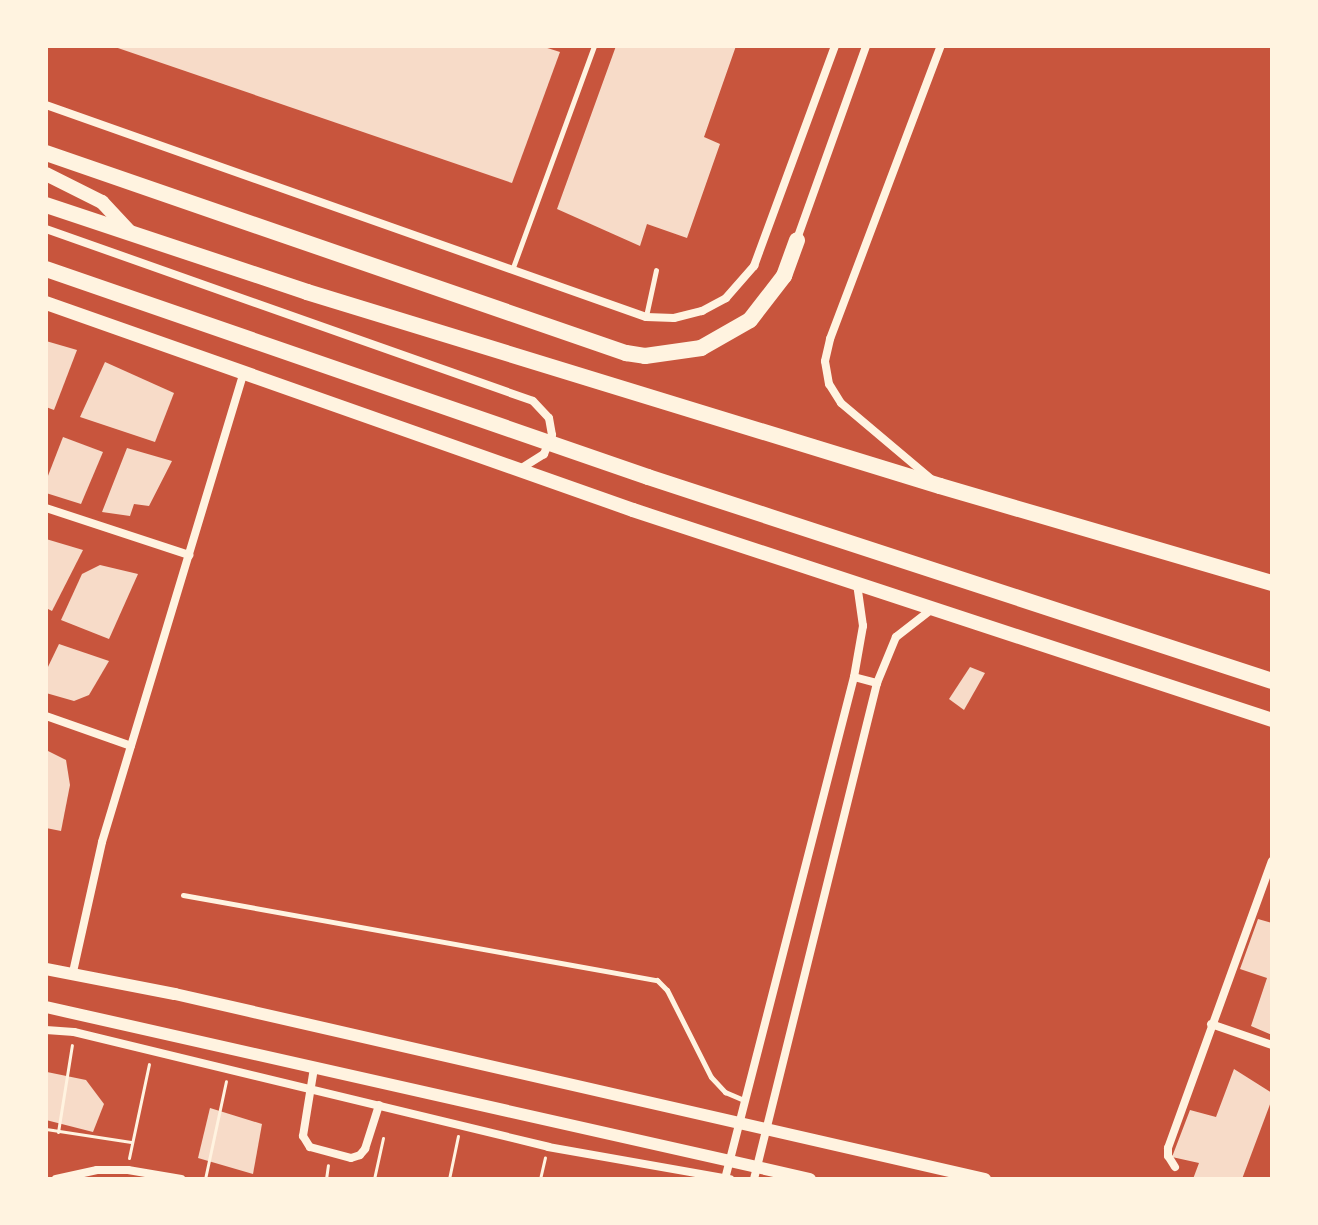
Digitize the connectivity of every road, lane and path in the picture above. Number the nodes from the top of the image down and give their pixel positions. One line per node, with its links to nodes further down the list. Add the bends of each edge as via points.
1 (594, 46): 13 (lane)
2 (835, 46): 16 (street, via 761,253 747,278 702,311)
3 (866, 46): 11 (street)
4 (941, 46): 19 (street, via 825,361 829,384 841,403)
5 (46, 105): 13 (street)
6 (46, 153): 11 (highway, via 645,356 701,348 750,320 775,292)
7 (46, 174): 10 (main road, via 102,202)
8 (46, 205): 10 (highway)
9 (46, 229): 18 (street, via 533,401 549,418 552,435 544,454)
10 (131, 233): 19 (highway)
11 (797, 240)
12 (46, 269): 26 (highway, via 648,477)
13 (512, 270): 16 (street)
14 (656, 270): 16 (lane)
15 (46, 303): 17 (main road)
16 (646, 317)
17 (244, 373): 18 (main road); 21 (street)
18 (519, 470): 23 (main road)
19 (940, 486): 22 (highway)
20 (46, 508): 21 (street)
21 (189, 555): 30 (street)
22 (1272, 583)
23 (857, 584): 24 (main road); 25 (street, via 863,626)
24 (935, 608): 27 (street, via 896,637); 29 (main road)
25 (854, 677): 27 (street); 44 (street)
26 (1272, 681)
27 (877, 683): 49 (street)
28 (46, 716): 30 (street)
29 (1272, 720)
30 (131, 746): 34 (street, via 102,842)
31 (1272, 861): 36 (street)
32 (183, 895): 44 (lane, via 657,980 711,1077 725,1092)
33 (46, 969): 34 (street)
34 (73, 972): 47 (street)
35 (46, 1007): 41 (street)
36 (1211, 1024): 39 (street); 55 (street, via 1168,1148)
37 (46, 1030): 38 (street)
38 (74, 1032): 40 (street); 50 (path)
39 (1272, 1045)
40 (152, 1051): 42 (street); 52 (path)
41 (314, 1068): 43 (street); 54 (street)
42 (229, 1069): 43 (street); 60 (path)
43 (310, 1088): 45 (street); 45 (street, via 303,1136 310,1147 330,1154 360,1155)
44 (744, 1100): 47 (street)
45 (379, 1105): 46 (street)
46 (460, 1123): 53 (street); 62 (path)
47 (739, 1123): 49 (street); 54 (street)
48 (46, 1129): 50 (path)
49 (766, 1129): 57 (street); 66 (street)
50 (58, 1132): 52 (path)
51 (383, 1136): 61 (path)
52 (131, 1142): 56 (path)
53 (548, 1147): 63 (path); 64 (street)
54 (729, 1160): 57 (street); 64 (street)
55 (1175, 1167)
56 (128, 1170): 58 (street); 59 (street)
57 (756, 1173): 65 (street)
58 (56, 1179)
59 (181, 1179)
60 (205, 1179)
61 (374, 1179)
62 (449, 1179)
63 (540, 1179)
64 (727, 1179)
65 (810, 1179)
66 (985, 1179)

